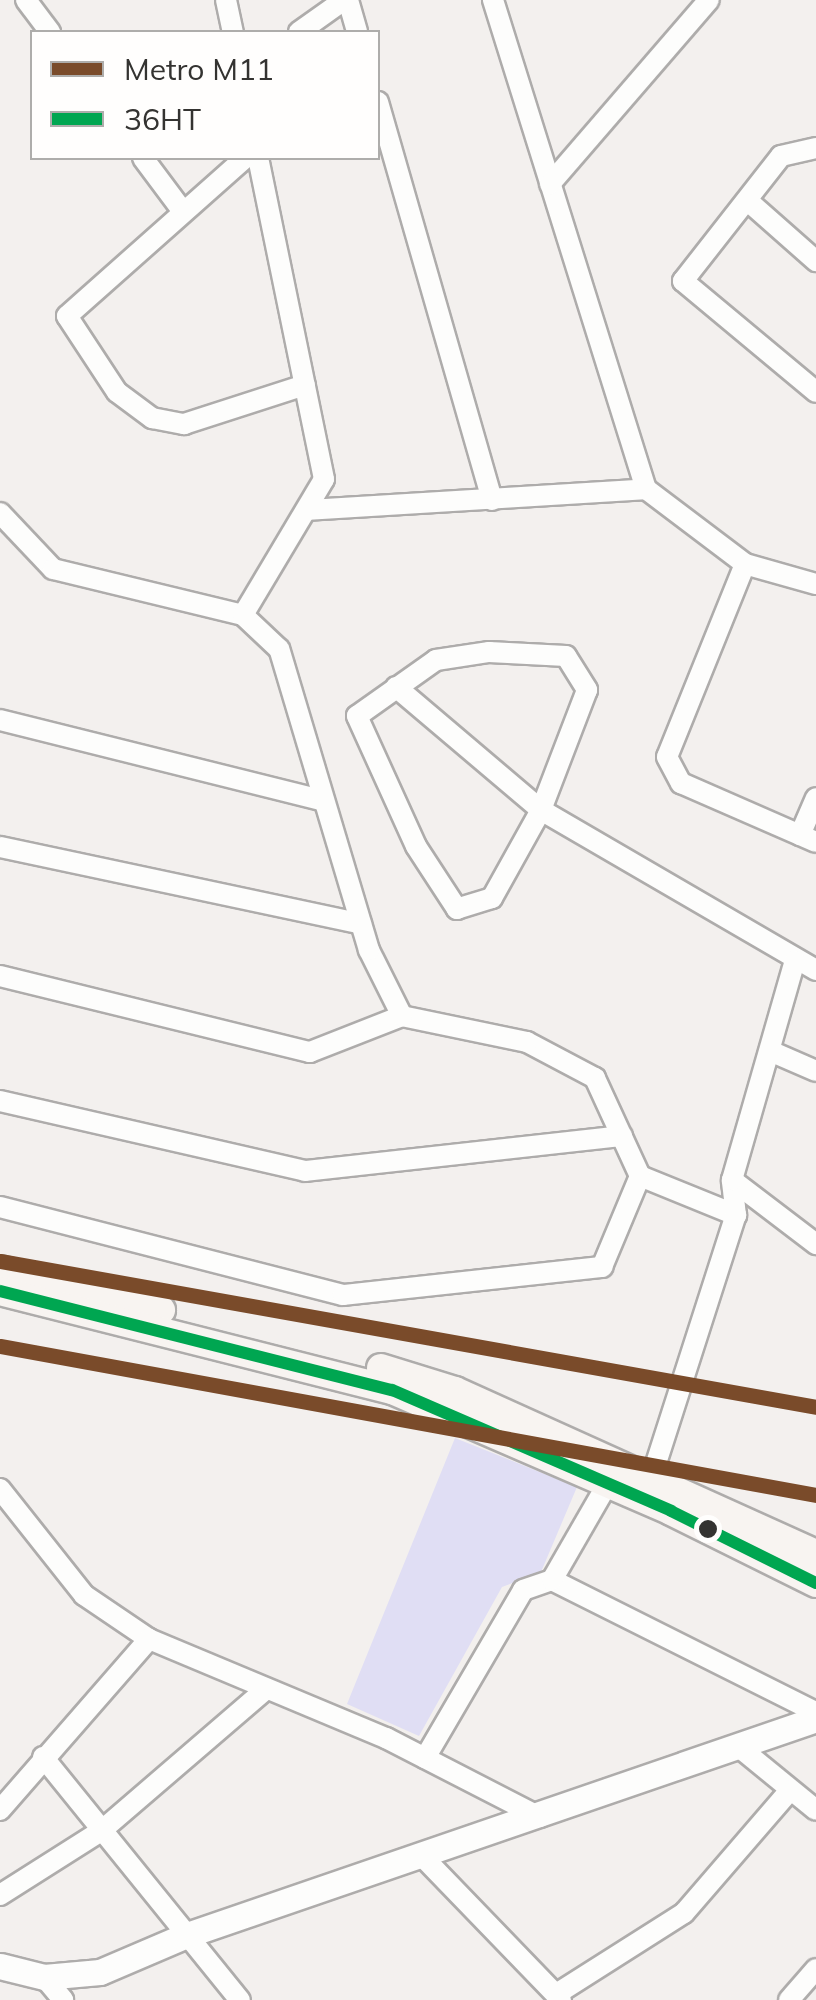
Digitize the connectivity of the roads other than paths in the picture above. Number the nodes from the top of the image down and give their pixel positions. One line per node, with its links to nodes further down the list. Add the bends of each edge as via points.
1 (26, 0): 6 (street)
2 (226, 0): 7 (street)
3 (346, 0): 8 (street); 9 (street)
4 (493, 0): 15 (street)
5 (709, 0): 15 (street)
6 (48, 30)
7 (233, 30)
8 (302, 30)
9 (356, 30)
10 (380, 109): 22 (street)
11 (816, 148): 16 (street, via 781,156)
12 (144, 160): 17 (street)
13 (243, 160): 17 (street)
14 (258, 160): 19 (street)
15 (550, 184): 21 (street)
16 (748, 201): 18 (street); 20 (street, via 684,281)
17 (181, 209): 19 (street, via 67,316 117,392 152,418 184,424)
18 (816, 261)
19 (304, 385): 23 (street, via 324,480)
20 (816, 392)
21 (646, 489): 22 (street); 25 (street)
22 (492, 500): 23 (street)
23 (306, 510): 27 (street)
24 (0, 512): 27 (street, via 52,569)
25 (745, 564): 26 (street); 33 (street, via 667,757 682,783)
26 (816, 584)
27 (243, 615): 31 (street, via 279,650)
28 (396, 687): 32 (street); 32 (street, via 436,660 489,652 566,656 587,690); 32 (street, via 356,716 416,846 458,909 492,898)
29 (0, 720): 31 (street)
30 (816, 798): 33 (street)
31 (322, 800): 35 (street)
32 (541, 810): 36 (street)
33 (808, 838)
34 (0, 847): 35 (street)
35 (360, 924): 39 (street)
36 (795, 961): 37 (street); 40 (street)
37 (816, 970)
38 (0, 976): 39 (street, via 310,1052)
39 (402, 1016): 43 (street, via 527,1042 595,1078)
40 (770, 1051): 41 (street); 45 (street)
41 (816, 1071)
42 (0, 1101): 43 (street, via 305,1170)
43 (622, 1136): 44 (street)
44 (640, 1176): 46 (street, via 602,1267 343,1295); 47 (street)
45 (732, 1180): 47 (street); 48 (street)
46 (0, 1207)
47 (736, 1215): 51 (street)
48 (816, 1244)
49 (0, 1270): 51 (main road, via 420,1379)
50 (0, 1291): 52 (main road, via 362,1380)
51 (651, 1479): 54 (main road)
52 (608, 1483): 55 (street); 56 (main road)
53 (0, 1489): 57 (street, via 84,1595)
54 (816, 1554)
55 (552, 1580): 59 (street); 62 (street, via 523,1590)
56 (816, 1583)
57 (149, 1640): 58 (street); 61 (street)
58 (266, 1689): 62 (street); 67 (street)
59 (816, 1715): 60 (street)
60 (739, 1747): 63 (street); 66 (street)
61 (43, 1758): 64 (street); 67 (street)
62 (425, 1758): 66 (street)
63 (790, 1790): 65 (street); 74 (street, via 684,1913)
64 (0, 1810)
65 (816, 1810)
66 (540, 1817): 68 (street)
67 (101, 1831): 69 (street); 70 (street)
68 (422, 1856): 70 (street); 74 (street)
69 (0, 1894)
70 (184, 1936): 73 (street, via 100,1972); 76 (street)
71 (0, 1966): 73 (street)
72 (816, 1969): 77 (street)
73 (44, 1976): 75 (street)
74 (560, 1996)
75 (63, 2000)
76 (240, 2000)
77 (789, 2000)

